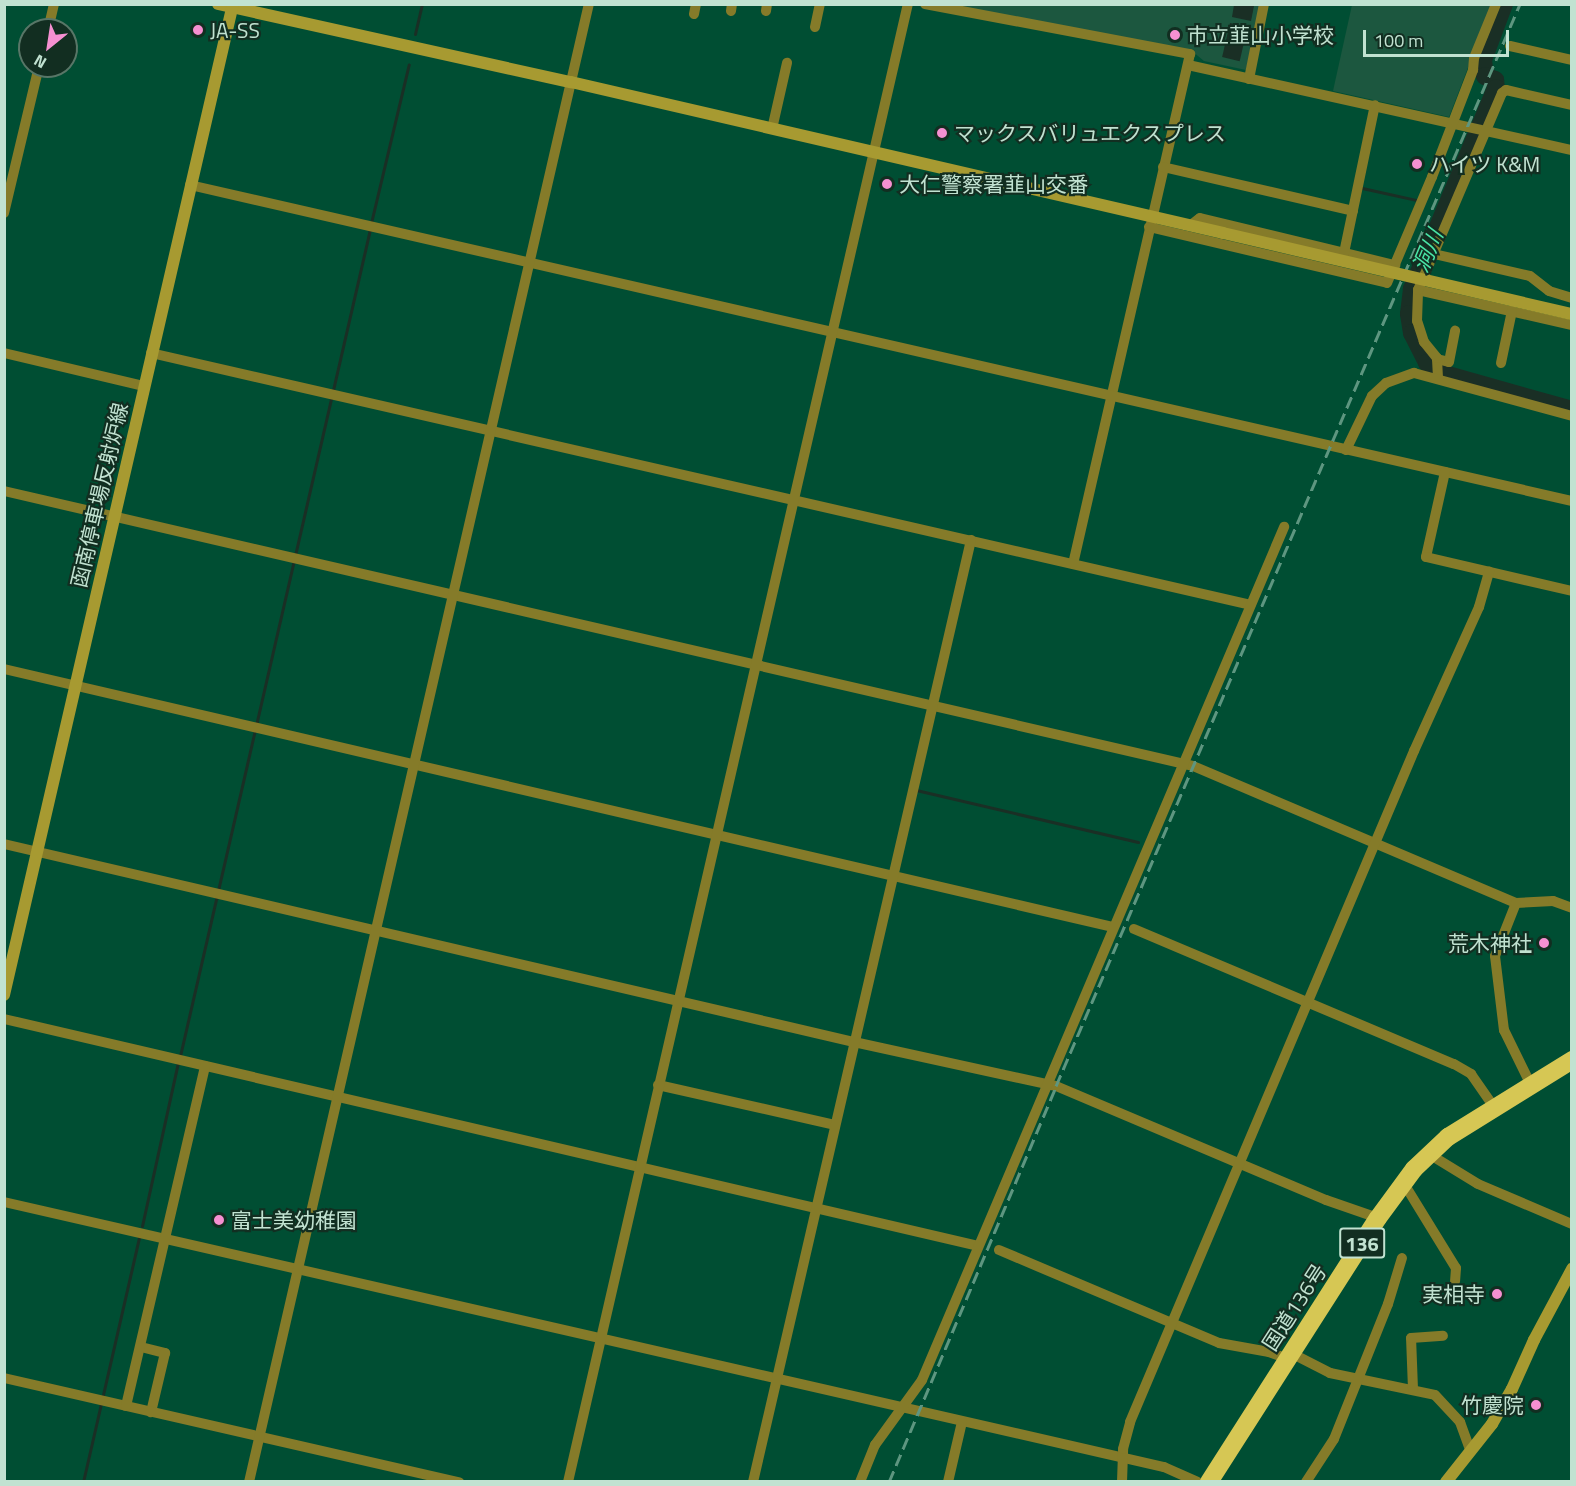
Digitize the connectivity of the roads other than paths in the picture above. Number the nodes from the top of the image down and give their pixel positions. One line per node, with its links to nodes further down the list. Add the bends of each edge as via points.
1 (218, 4): 8 (street)
2 (589, 4): 16 (street)
3 (820, 4): 9 (street)
4 (908, 4): 23 (street)
5 (925, 4): 13 (street, via 1190,54)
6 (1264, 4): 15 (street)
7 (1496, 4): 19 (street)
8 (232, 6): 16 (street); 25 (street, 函南停車場反射炉線)
9 (814, 27)
10 (1510, 46): 11 (street)
11 (1572, 60)
12 (787, 63): 20 (street)
13 (1188, 65): 15 (street); 24 (street)
14 (36, 78): 27 (street)
15 (1249, 79): 17 (street)
16 (571, 82): 20 (street); 32 (street)
17 (1375, 105): 19 (street); 26 (street)
18 (1572, 105): 21 (street, via 1504,90)
19 (1452, 123): 21 (street); 33 (street)
20 (772, 129): 23 (street)
21 (1481, 130): 22 (street); 31 (street)
22 (1572, 150)
23 (873, 153): 28 (street); 40 (street)
24 (1163, 167): 26 (street); 28 (street)
25 (190, 185): 32 (street); 42 (street, 函南停車場反射炉線)
26 (1353, 211): 30 (street)
27 (4, 213)
28 (1150, 221): 29 (street); 33 (street, via 1387,283); 47 (street)
29 (1191, 225): 30 (street, via 1200,218); 37 (street, bridge)
30 (1344, 253): 33 (street)
31 (1434, 254): 34 (street); 35 (street, via 1530,276 1549,291)
32 (531, 263): 40 (street); 49 (street)
33 (1395, 265)
34 (1418, 290): 36 (street); 43 (street, via 1419,332)
35 (1572, 298)
36 (1512, 312): 38 (street); 44 (street)
37 (1572, 314)
38 (1572, 325)
39 (1455, 331): 43 (street, via 1449,362)
40 (832, 332): 47 (street); 53 (street)
41 (4, 352): 46 (street)
42 (151, 354): 46 (street, 函南停車場反射炉線); 49 (street)
43 (1438, 362): 45 (street)
44 (1501, 363)
45 (1438, 377): 48 (street); 50 (street, via 1414,373 1394,378 1379,388)
46 (144, 386): 55 (street, 函南停車場反射炉線)
47 (1110, 397): 50 (street); 58 (street)
48 (1572, 416)
49 (492, 431): 53 (street); 61 (street)
50 (1346, 450): 51 (street)
51 (1445, 472): 54 (street); 59 (street, via 1426,557)
52 (4, 491): 55 (street)
53 (795, 499): 57 (street); 63 (street)
54 (1572, 501)
55 (114, 514): 61 (street); 65 (street, 函南停車場反射炉線)
56 (1284, 527): 62 (street)
57 (971, 540): 58 (street); 66 (street)
58 (1073, 564): 62 (street)
59 (1489, 571): 60 (street); 70 (street, via 1479,607)
60 (1572, 591)
61 (453, 597): 63 (street); 67 (street)
62 (1251, 605): 68 (street)
63 (755, 666): 66 (street); 69 (street)
64 (4, 669): 65 (street)
65 (75, 685): 67 (street); 72 (street, 函南停車場反射炉線)
66 (932, 706): 68 (street); 73 (street)
67 (414, 763): 69 (street); 78 (street)
68 (1183, 764): 70 (street); 76 (street)
69 (716, 834): 73 (street); 80 (street)
70 (1377, 843): 74 (street); 81 (street)
71 (4, 844): 72 (street)
72 (37, 852): 78 (street); 79 (street, 函南停車場反射炉線)
73 (892, 875): 76 (street); 83 (street)
74 (1516, 903): 75 (street, via 1553,901); 88 (street, via 1495,956 1504,1030)
75 (1571, 907)
76 (1113, 927): 86 (street)
77 (1134, 929): 81 (street)
78 (376, 931): 80 (street); 89 (street)
79 (4, 995)
80 (677, 1000): 83 (street); 87 (street)
81 (1308, 1003): 90 (street, via 1464,1069 1476,1079); 93 (street)
82 (4, 1019): 85 (street)
83 (854, 1042): 86 (street); 91 (street)
84 (1572, 1060): 88 (highway, 国道136号 / 136)
85 (205, 1066): 89 (street); 100 (street)
86 (1047, 1084): 93 (street); 101 (street)
87 (658, 1085): 91 (street); 94 (street)
88 (1531, 1085): 90 (highway, 国道136号 / 136)
89 (339, 1098): 94 (street); 105 (street)
90 (1494, 1107): 92 (highway, 国道136号 / 136)
91 (835, 1125): 97 (street)
92 (1429, 1154): 95 (highway, 国道136号 / 136); 99 (street, via 1478,1184)
93 (1240, 1163): 98 (street); 107 (street)
94 (639, 1168): 97 (street); 109 (street)
95 (1403, 1182): 98 (highway, 国道136号 / 136); 106 (street, via 1456,1268)
96 (4, 1202): 100 (street)
97 (815, 1209): 101 (street); 113 (street)
98 (1378, 1218): 111 (highway, 国道136号 / 136)
99 (1572, 1224)
100 (166, 1239): 105 (street); 110 (street)
101 (978, 1246): 117 (street, via 922,1380)
102 (999, 1250): 107 (street)
103 (1402, 1258): 114 (street)
104 (1572, 1269): 121 (street, via 1512,1389 1492,1424)
105 (298, 1270): 109 (street); 120 (street)
106 (1455, 1281)
107 (1171, 1324): 111 (street, via 1219,1343); 122 (street, via 1130,1422)
108 (1443, 1336): 115 (street, via 1411,1338)
109 (601, 1338): 113 (street); 125 (street)
110 (141, 1347): 116 (street); 118 (street, via 165,1353)
111 (1290, 1356): 114 (street, via 1318,1369); 131 (highway, 国道136号 / 136)
112 (4, 1378): 116 (street)
113 (776, 1378): 117 (street); 126 (street)
114 (1358, 1379): 115 (street); 132 (street, via 1334,1439)
115 (1413, 1389): 121 (street, via 1437,1396 1462,1426)
116 (126, 1406): 118 (street)
117 (903, 1407): 119 (street); 127 (street, via 876,1445)
118 (151, 1412): 120 (street)
119 (962, 1422): 122 (street); 128 (street)
120 (259, 1437): 123 (street); 124 (street)
121 (1470, 1449): 133 (street)
122 (1123, 1459): 129 (street); 130 (street, via 1164,1467)
123 (249, 1482)
124 (459, 1482)
125 (568, 1482)
126 (753, 1482)
127 (860, 1482)
128 (948, 1482)
129 (1122, 1482)
130 (1197, 1482)
131 (1209, 1482)
132 (1306, 1482)
133 (1446, 1482)

